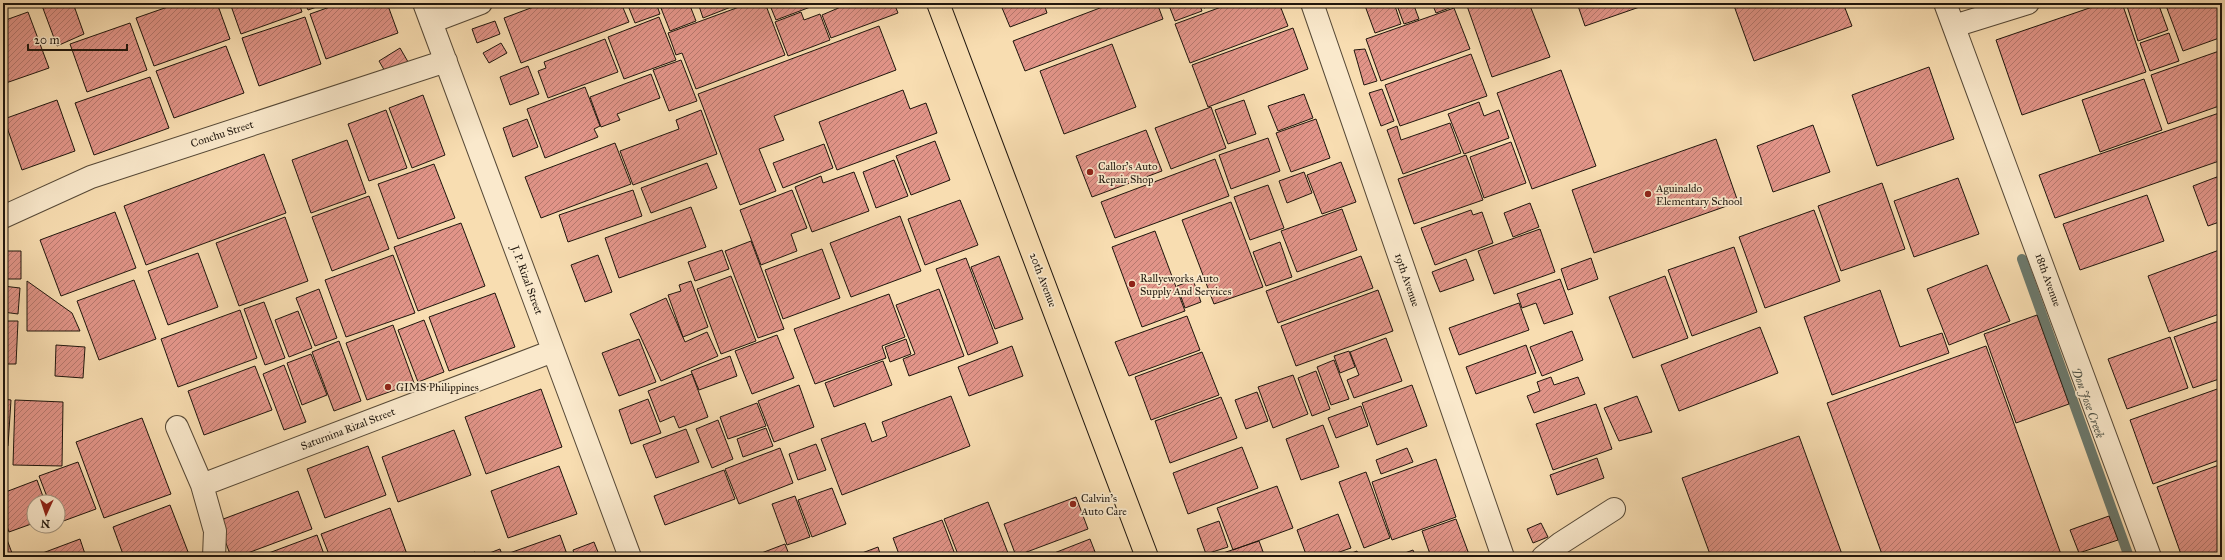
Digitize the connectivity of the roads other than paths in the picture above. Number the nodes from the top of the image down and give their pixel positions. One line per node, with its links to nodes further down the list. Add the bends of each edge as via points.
1 (481, 3): 6 (street)
2 (938, 3): 16 (main road, 20th Avenue)
3 (1312, 3): 17 (street, 19th Avenue)
4 (1945, 3): 7 (street, 18th Avenue)
5 (2028, 3): 7 (street)
6 (428, 13): 8 (street, J. P. Rizal Street)
7 (1954, 26): 19 (street, 18th Avenue)
8 (446, 61): 9 (street, Conchu Street, via 91,176); 10 (street, J. P. Rizal Street)
9 (3, 217)
10 (553, 351): 12 (street, Saturnina Rizal Street); 15 (street, J. P. Rizal Street)
11 (177, 427): 12 (street)
12 (202, 485): 14 (street, via 215,531)
13 (1614, 509): 18 (street)
14 (214, 557)
15 (630, 557)
16 (1148, 557)
17 (1503, 557)
18 (1543, 557)
19 (2150, 557)

